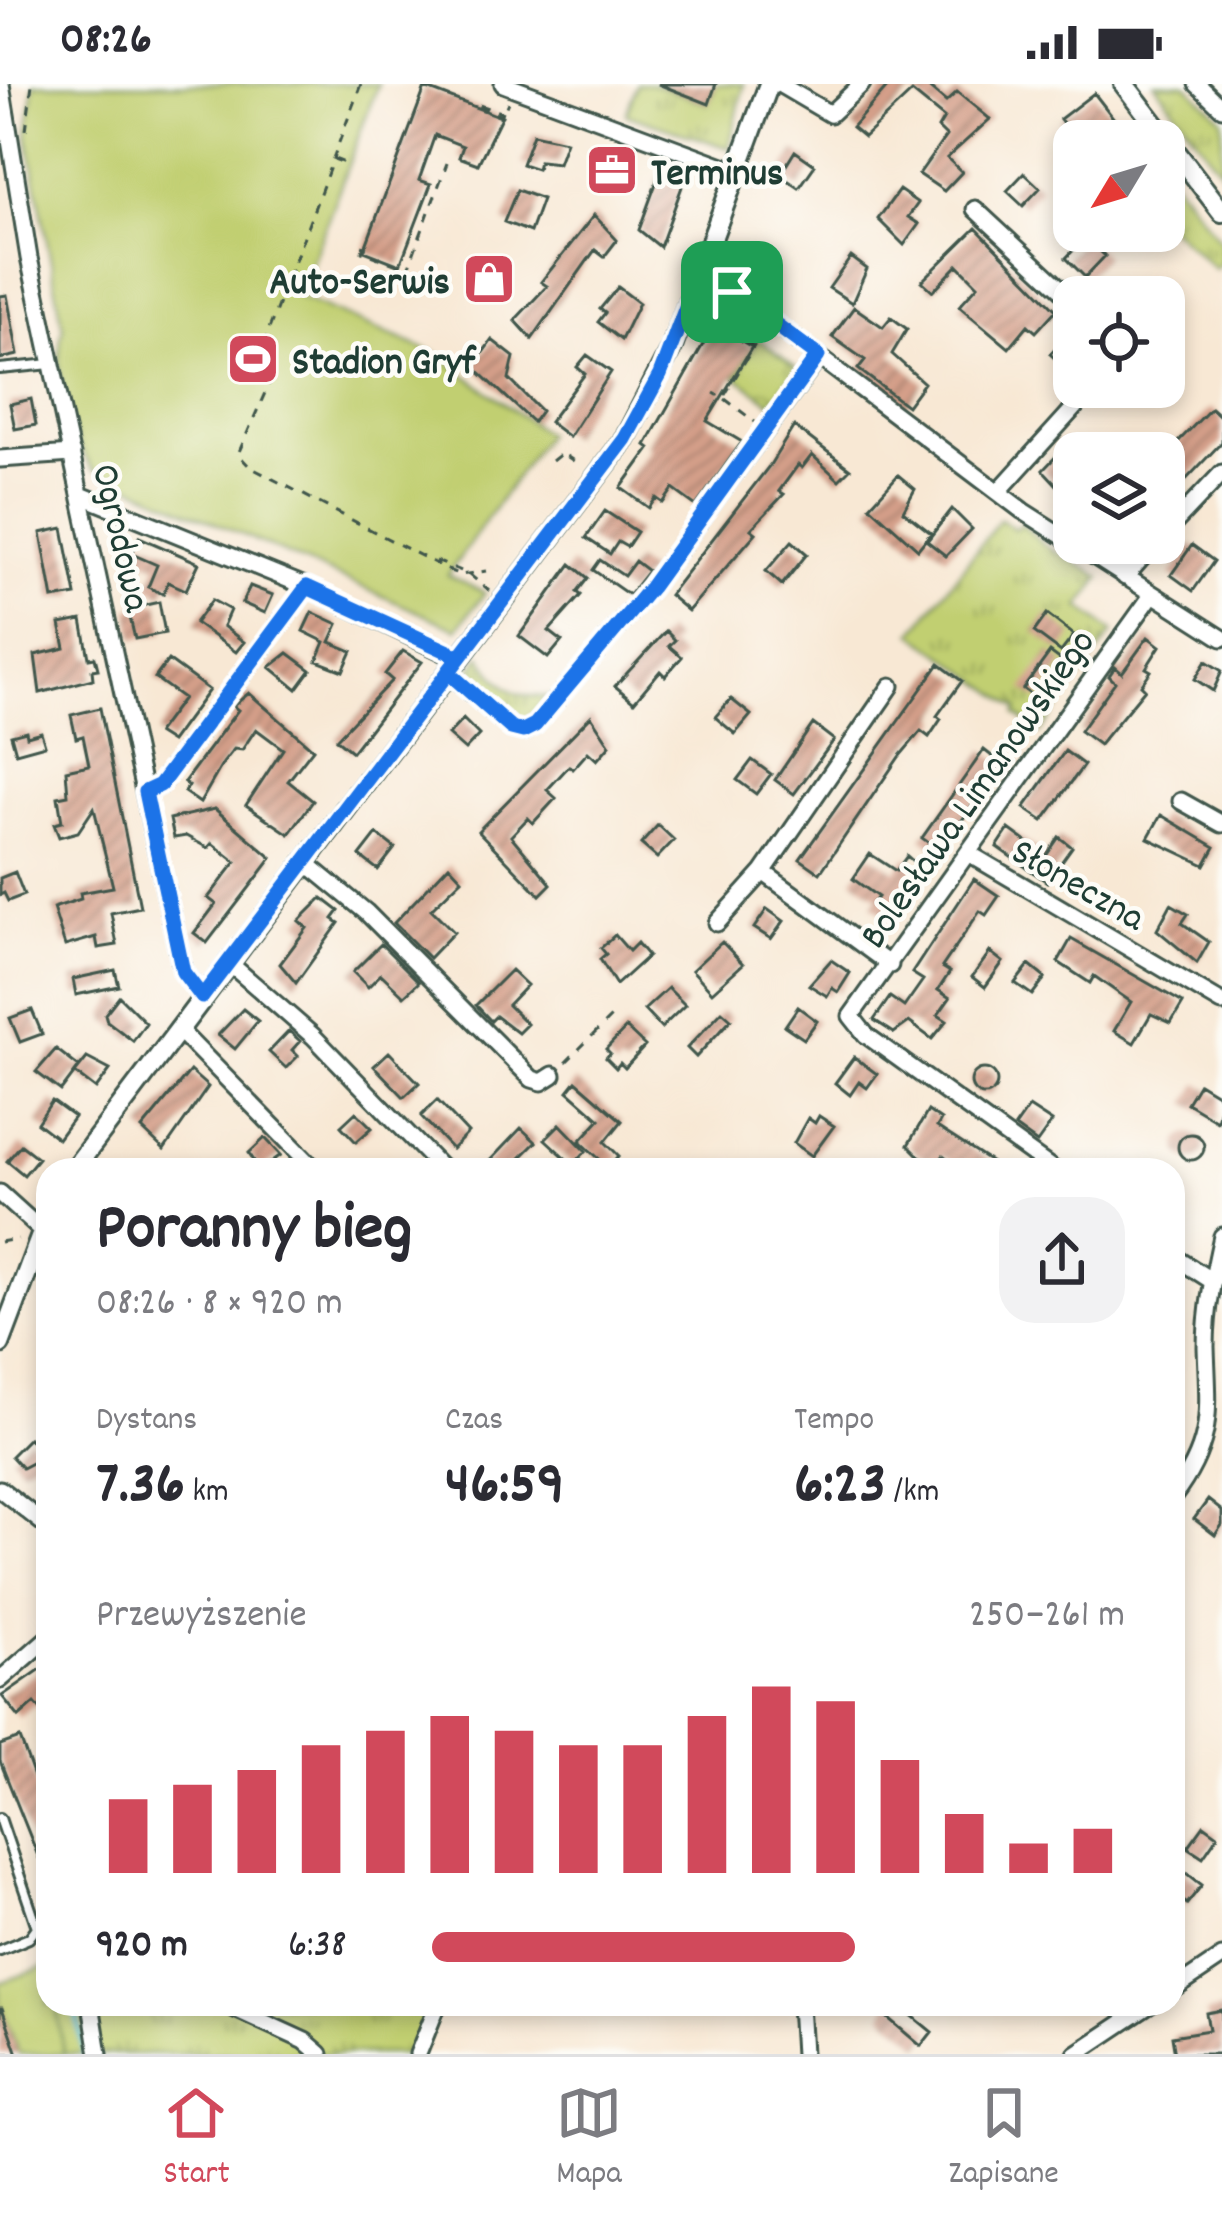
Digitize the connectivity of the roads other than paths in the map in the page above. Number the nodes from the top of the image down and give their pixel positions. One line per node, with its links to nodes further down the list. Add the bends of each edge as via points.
1 (1, 84): 15 (street, Ogrodowa)
2 (769, 84): 9 (street)
3 (778, 84): 4 (street, via 830,114)
4 (862, 84)
5 (1124, 84): 11 (street)
6 (1197, 84): 8 (street)
7 (506, 92): 9 (street)
8 (1222, 108)
9 (737, 171): 12 (street)
10 (975, 208): 13 (street)
11 (1222, 212)
12 (701, 268): 14 (street); 29 (street, via 643,410 485,633)
13 (1053, 281)
14 (818, 356): 21 (street); 29 (street, via 639,602 535,725 517,731)
15 (52, 364): 16 (lane); 18 (street, Ogrodowa)
16 (0, 369)
17 (1074, 408): 21 (street)
18 (72, 454): 19 (street); 22 (street, Ogrodowa)
19 (0, 459)
20 (1222, 473): 23 (street)
21 (998, 492): 25 (street)
22 (83, 496): 26 (street); 31 (street, Ogrodowa)
23 (1185, 512)
24 (1137, 564): 25 (street)
25 (1125, 578): 27 (street)
26 (307, 587): 29 (street); 31 (street, via 160,785)
27 (1152, 595): 28 (street); 34 (street, Bolesława Limanowskiego)
28 (1222, 638)
29 (453, 666): 35 (street)
30 (891, 686): 36 (street)
31 (145, 792): 40 (street, Ogrodowa, via 183,972)
32 (1181, 802): 33 (street)
33 (1222, 824)
34 (968, 853): 39 (street, Bolesława Limanowskiego); 41 (street, Słoneczna)
35 (305, 862): 38 (street); 43 (street, via 366,912 532,1079)
36 (763, 872): 37 (street); 39 (street)
37 (717, 923)
38 (228, 962): 40 (street); 46 (street)
39 (890, 964): 47 (street, Bolesława Limanowskiego, via 851,1016 866,1035)
40 (202, 997): 42 (street)
41 (1222, 1003)
42 (178, 1029): 44 (street); 45 (street)
43 (553, 1075)
44 (82, 1158)
45 (304, 1158)
46 (431, 1158)
47 (1037, 1158)
48 (0, 1193): 49 (street)
49 (36, 1227)
50 (36, 1235): 54 (street)
51 (1222, 1236): 53 (street)
52 (1185, 1264): 53 (street)
53 (1212, 1281): 55 (street, via 1212,1400)
54 (0, 1344)
55 (1185, 1476)
56 (0, 1489): 57 (street)
57 (36, 1517)
58 (36, 1648): 59 (street)
59 (0, 1680)
60 (0, 1818): 61 (lane)
61 (34, 1914): 62 (lane)
62 (36, 1923)
63 (36, 1928): 64 (lane)
64 (0, 1950)
65 (1222, 1958): 66 (street)
66 (1185, 1982)
67 (94, 2016): 72 (street)
68 (250, 2016): 73 (street)
69 (433, 2016): 74 (street)
70 (801, 2016): 75 (street)
71 (1133, 2016): 76 (street)
72 (99, 2054)
73 (320, 2054)
74 (418, 2054)
75 (803, 2054)
76 (1076, 2054)

